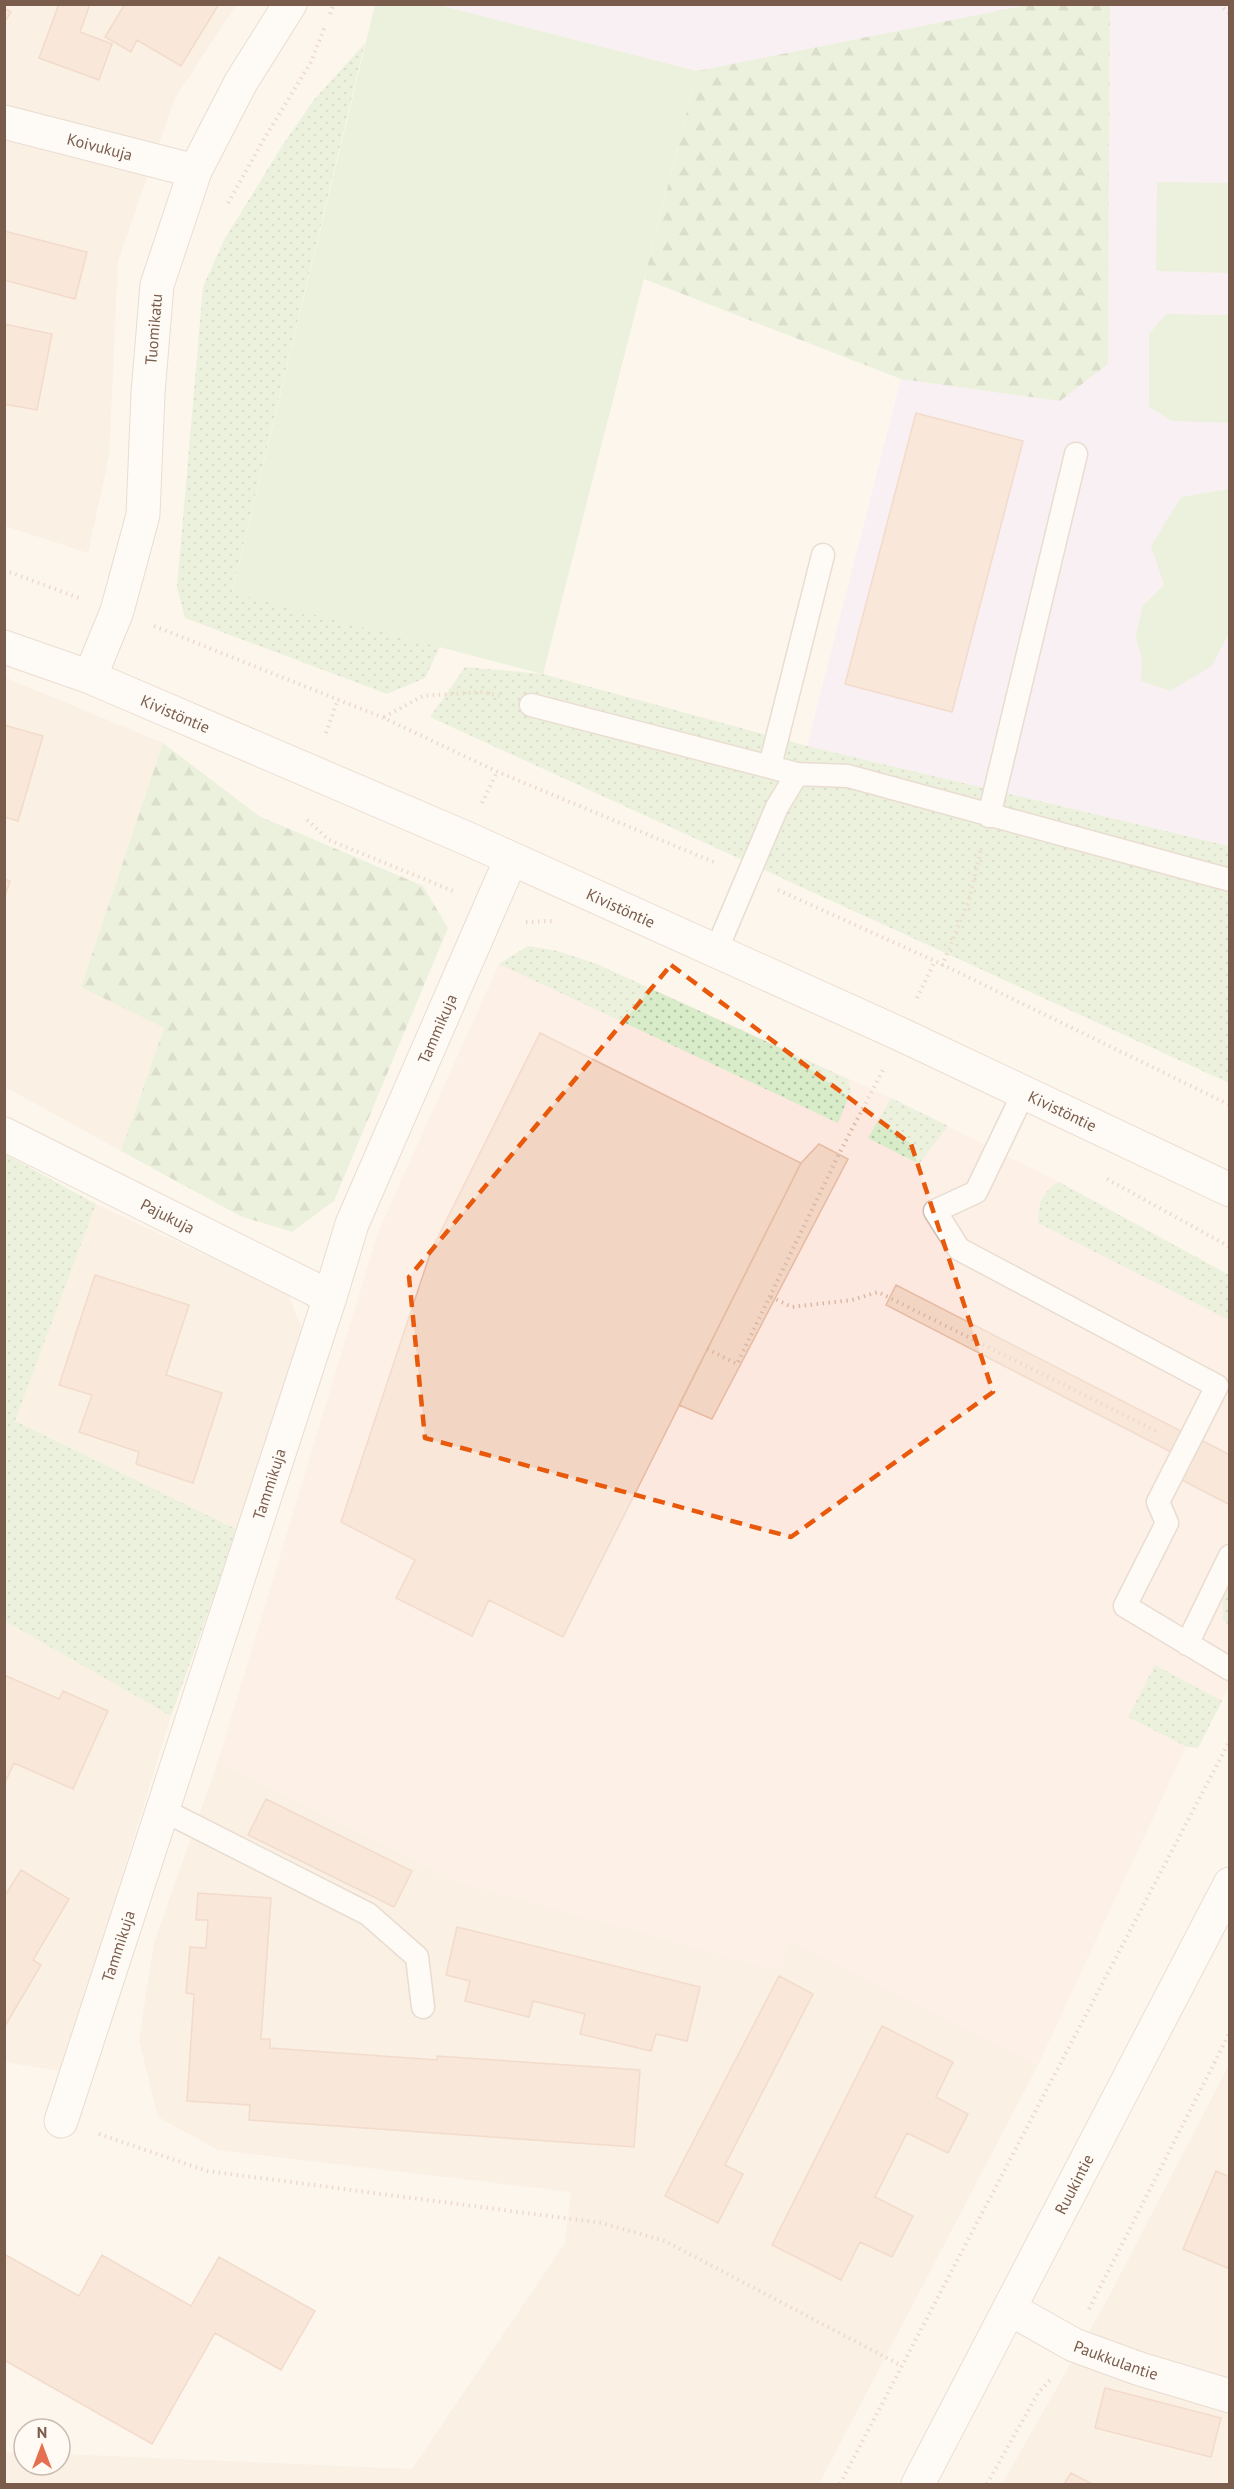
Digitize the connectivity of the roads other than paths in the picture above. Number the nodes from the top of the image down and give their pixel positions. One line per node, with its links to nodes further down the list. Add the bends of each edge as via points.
1 (290, 4): 3 (street, Tuomikatu, via 241,82)
2 (4, 122): 3 (street, Koivukuja)
3 (195, 171): 7 (street, Tuomikatu, via 157,285 143,515 117,611)
4 (1076, 454): 11 (lane)
5 (823, 555): 9 (lane)
6 (4, 646): 7 (street, Kivistöntie)
7 (90, 677): 12 (street, Kivistöntie)
8 (531, 705): 9 (lane)
9 (771, 766): 10 (lane)
10 (797, 774): 11 (lane, via 848,776); 14 (lane, via 777,807)
11 (989, 816): 13 (lane)
12 (511, 859): 14 (street, Kivistöntie); 18 (street, Tammikuja, via 352,1224)
13 (1230, 880)
14 (716, 951): 15 (street, Kivistöntie)
15 (1024, 1092): 17 (street, Kivistöntie); 19 (lane, via 976,1192 935,1211 959,1249)
16 (4, 1134): 18 (street, Pajukuja)
17 (1230, 1190)
18 (330, 1297): 23 (street, Tammikuja)
19 (1223, 1389): 21 (lane, via 1186,1446 1158,1502 1167,1522 1125,1606)
20 (1230, 1556): 21 (lane)
21 (1187, 1644): 22 (lane)
22 (1230, 1669)
23 (163, 1810): 25 (lane, via 368,1914 417,1957); 26 (street, Tammikuja)
24 (1230, 1884): 27 (street, Ruukintie)
25 (423, 2007)
26 (61, 2121)
27 (1010, 2309): 28 (street, Paukkulantie, via 1074,2345); 29 (street, Ruukintie)
28 (1230, 2396)
29 (918, 2484)

